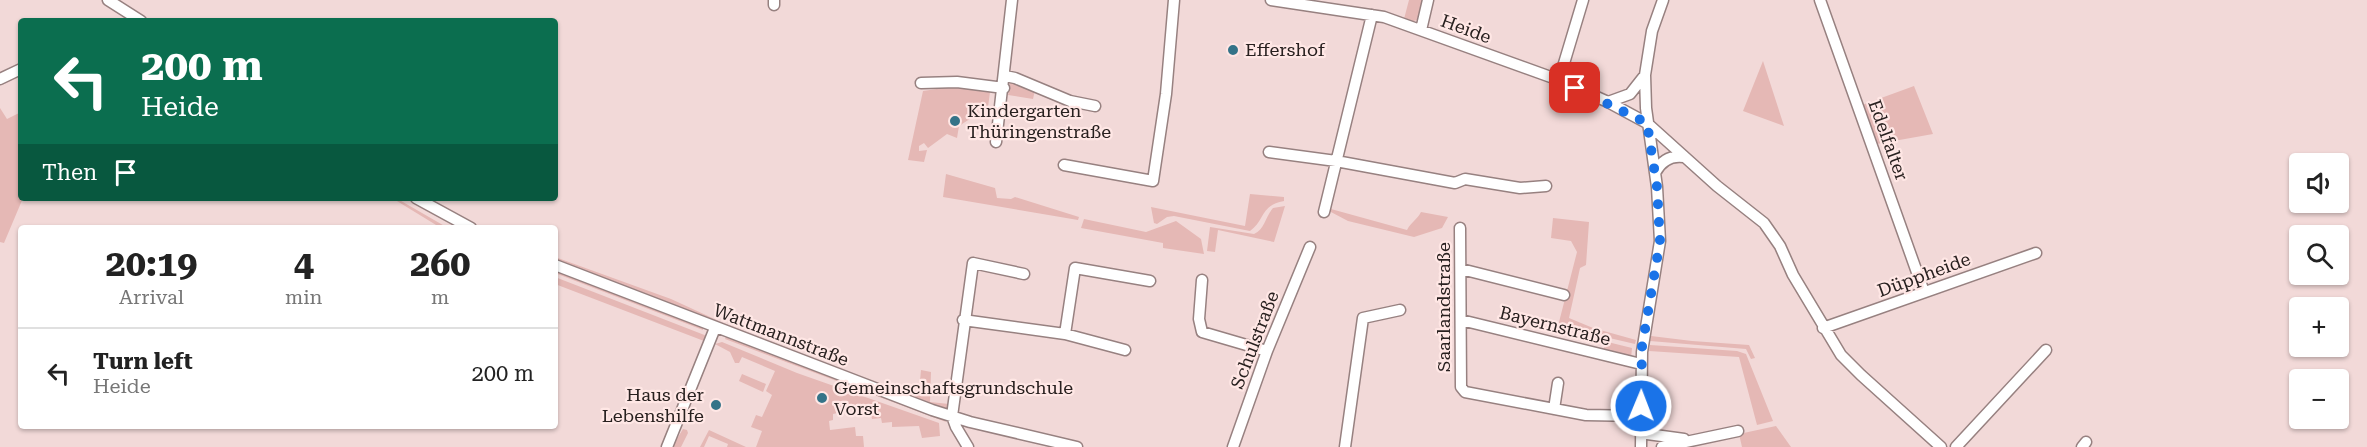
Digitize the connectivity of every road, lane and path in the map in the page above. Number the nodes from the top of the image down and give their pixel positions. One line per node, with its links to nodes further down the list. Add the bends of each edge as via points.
1 (108, 0): 10 (street)
2 (1012, 0): 14 (street)
3 (1174, 0): 26 (street, via 1153,182)
4 (1272, 0): 9 (street, Heide)
5 (1428, 0): 11 (street)
6 (1583, 0): 16 (street)
7 (1663, 0): 13 (street)
8 (1820, 0): 40 (street, Edelfalter)
9 (1372, 15): 11 (street, Heide); 25 (street)
10 (136, 18)
11 (1421, 30): 16 (street, Heide)
12 (18, 70): 15 (street)
13 (1645, 75): 19 (street, via 1630,94); 21 (street)
14 (1005, 76): 18 (street); 20 (street, via 1070,101)
15 (0, 79)
16 (1559, 80): 19 (street, Heide)
17 (921, 83): 18 (street, via 957,82)
18 (1004, 88): 22 (street)
19 (1608, 102): 21 (street, Heide)
20 (1095, 106)
21 (1647, 123): 24 (street, Heide); 27 (street)
22 (996, 142)
23 (1269, 152): 25 (street)
24 (1684, 157): 27 (street, via 1665,160); 46 (street, Heide, via 1769,229)
25 (1336, 161): 28 (street, via 1455,183 1465,179 1520,188); 30 (street)
26 (1064, 165)
27 (1655, 173): 51 (street, via 1660,241)
28 (1546, 186)
29 (422, 201): 31 (street)
30 (1324, 212)
31 (466, 225)
32 (1460, 228): 36 (street, Saarlandstraße)
33 (1310, 247): 50 (street, Schulstraße)
34 (2036, 253): 40 (street, Düppheide)
35 (558, 267): 45 (street, Wattmannstraße)
36 (1461, 269): 41 (street); 44 (street, Saarlandstraße)
37 (1024, 274): 43 (street, via 973,263)
38 (1202, 280): 50 (street, via 1202,332)
39 (1150, 281): 47 (street, via 1075,268)
40 (1924, 292): 46 (street, Düppheide)
41 (1564, 295)
42 (1401, 310): 63 (street, via 1363,318)
43 (963, 320): 47 (street); 54 (street)
44 (1461, 320): 51 (street, Bayernstraße); 53 (street, Saarlandstraße, via 1461,387 1465,392)
45 (715, 328): 54 (street, Wattmannstraße); 59 (street)
46 (1823, 328): 66 (street, Heide, via 1851,365)
47 (1065, 334): 48 (street)
48 (1125, 350)
49 (2046, 350): 67 (street)
50 (1268, 351): 62 (street, Schulstraße)
51 (1641, 364): 55 (street)
52 (1558, 383): 53 (street)
53 (1554, 409): 55 (street)
54 (952, 416): 60 (street); 61 (street, Wattmannstraße)
55 (1641, 416): 57 (street)
56 (1738, 431): 58 (street)
57 (1640, 433): 58 (street); 64 (street)
58 (1694, 441): 65 (street)
59 (667, 447)
60 (968, 447)
61 (1077, 447)
62 (1233, 447)
63 (1345, 447)
64 (1641, 447)
65 (1662, 447)
66 (1941, 447)
67 (1956, 447)

